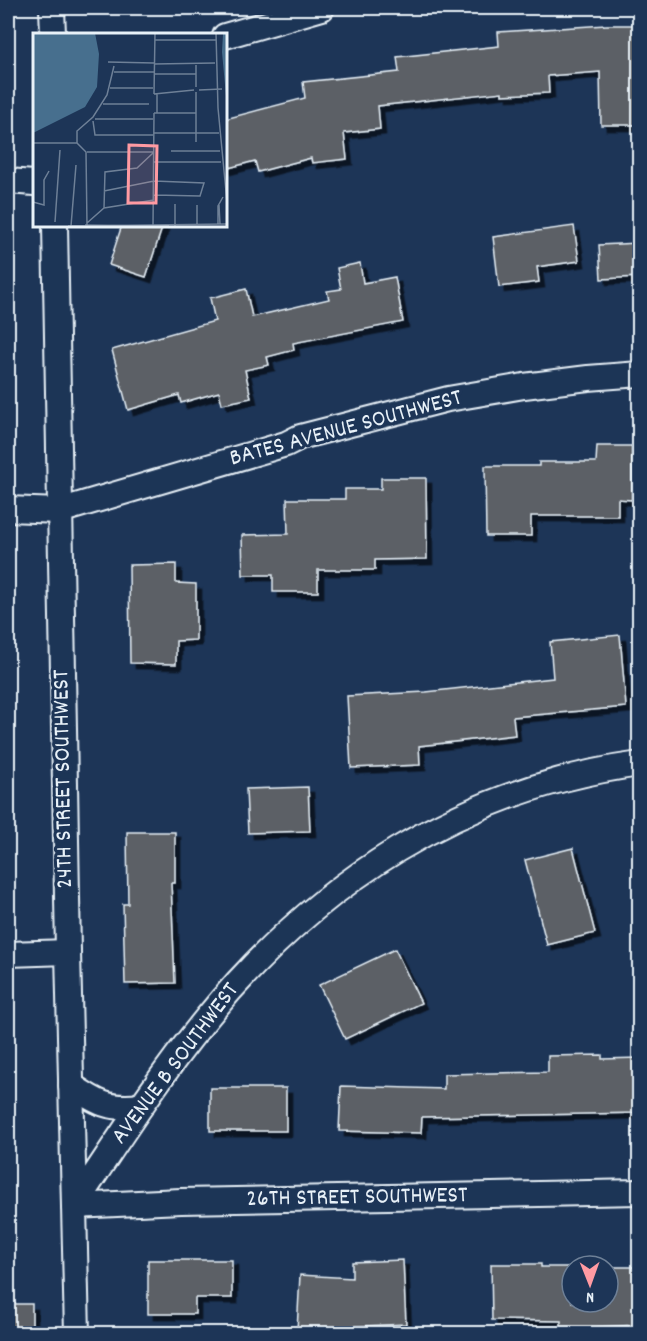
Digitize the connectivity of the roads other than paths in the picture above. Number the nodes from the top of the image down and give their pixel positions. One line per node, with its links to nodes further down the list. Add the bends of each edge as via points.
1 (52, 8): 3 (street)
2 (321, 8): 4 (street)
3 (53, 33)
4 (226, 36)
5 (8, 181): 6 (street)
6 (33, 183)
7 (54, 226): 10 (street, 24TH STREET SOUTHWEST)
8 (639, 374): 10 (street, BATES AVENUE SOUTHWEST, via 524,386 402,409)
9 (8, 509): 10 (street, BATES AVENUE SOUTHWEST)
10 (59, 511): 12 (street, 24TH STREET SOUTHWEST)
11 (639, 764): 15 (street, AVENUE B SOUTHWEST, via 524,790 455,817 362,870 321,902 244,975 204,1021)
12 (68, 952): 13 (street); 14 (street, 24TH STREET SOUTHWEST)
13 (8, 954)
14 (71, 1085): 15 (street, via 95,1102); 17 (street, 24TH STREET SOUTHWEST)
15 (141, 1106): 17 (street, AVENUE B SOUTHWEST)
16 (639, 1192): 17 (street, 26TH STREET SOUTHWEST)
17 (74, 1206): 18 (street, 24TH STREET SOUTHWEST)
18 (78, 1334)

